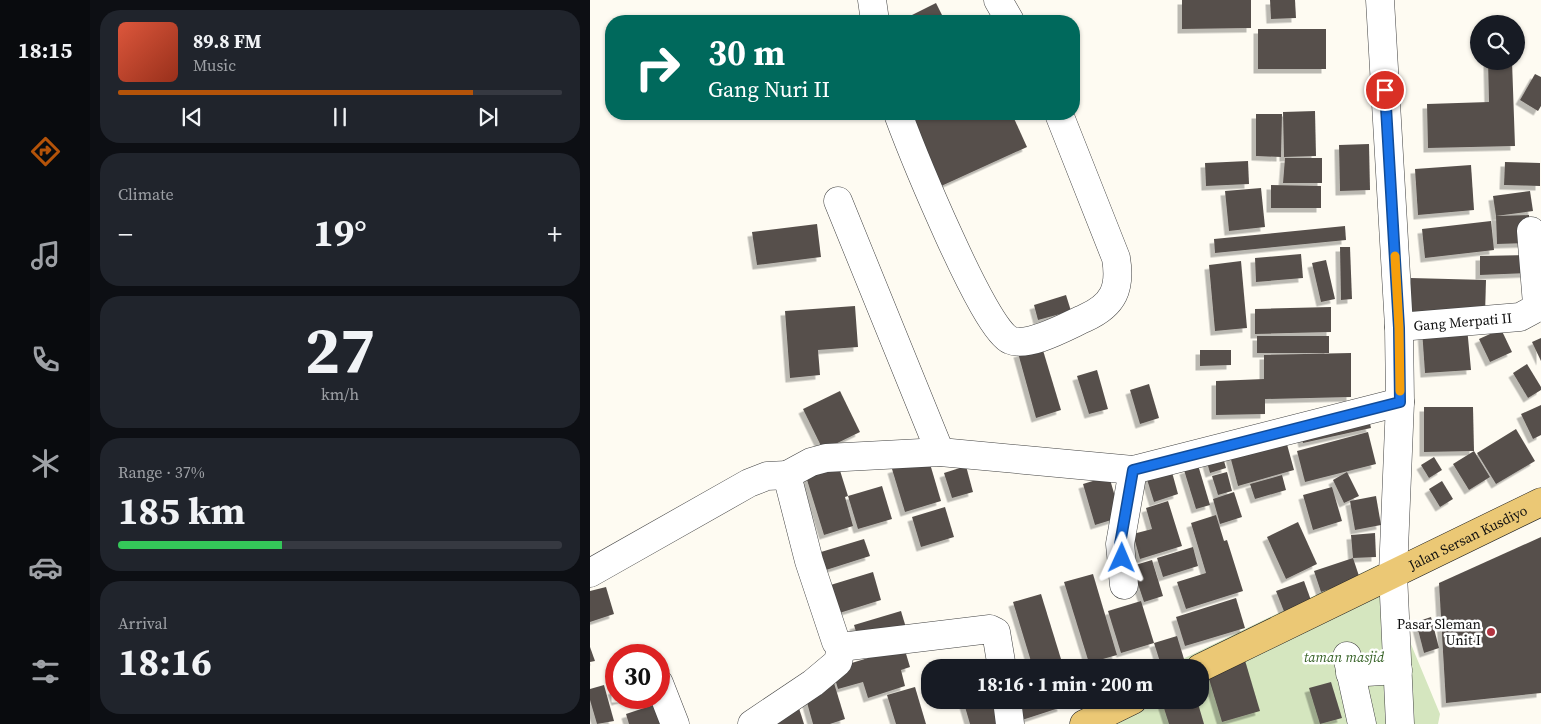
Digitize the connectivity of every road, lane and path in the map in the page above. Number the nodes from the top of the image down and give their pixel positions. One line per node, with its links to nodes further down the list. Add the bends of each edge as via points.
1 (872, 0): 4 (street)
2 (998, 0): 5 (street)
3 (1380, 0): 10 (street)
4 (874, 15)
5 (1007, 15)
6 (901, 120): 7 (street, via 961,262 998,331 1009,340 1020,342 1040,338 1098,312 1114,295 1120,278 1116,258)
7 (1061, 120)
8 (838, 201): 12 (street)
9 (1532, 231): 10 (street, Gang Merpati II, via 1537,304 1533,310 1520,317)
10 (1399, 328): 11 (street)
11 (1400, 402): 13 (street); 17 (street)
12 (940, 452): 13 (street); 14 (street, via 826,458)
13 (1133, 470): 18 (street, via 1120,544)
14 (787, 474): 16 (street, via 767,476 749,483); 19 (street, via 809,561 836,642)
15 (1541, 502): 17 (main road, Jalan Sersan Kusdiyo)
16 (590, 573)
17 (1394, 574): 21 (main road, Jalan Sersan Kusdiyo); 22 (street)
18 (1124, 585)
19 (841, 647): 20 (street, via 990,629 996,632); 27 (street, via 838,662)
20 (1000, 659)
21 (1209, 664)
22 (1398, 670): 30 (street, via 1349,665); 31 (street)
23 (670, 709): 26 (street)
24 (1008, 709): 28 (street)
25 (1124, 710): 29 (main road)
26 (676, 724)
27 (752, 724)
28 (1010, 724)
29 (1084, 724)
30 (1362, 724)
31 (1400, 724)

